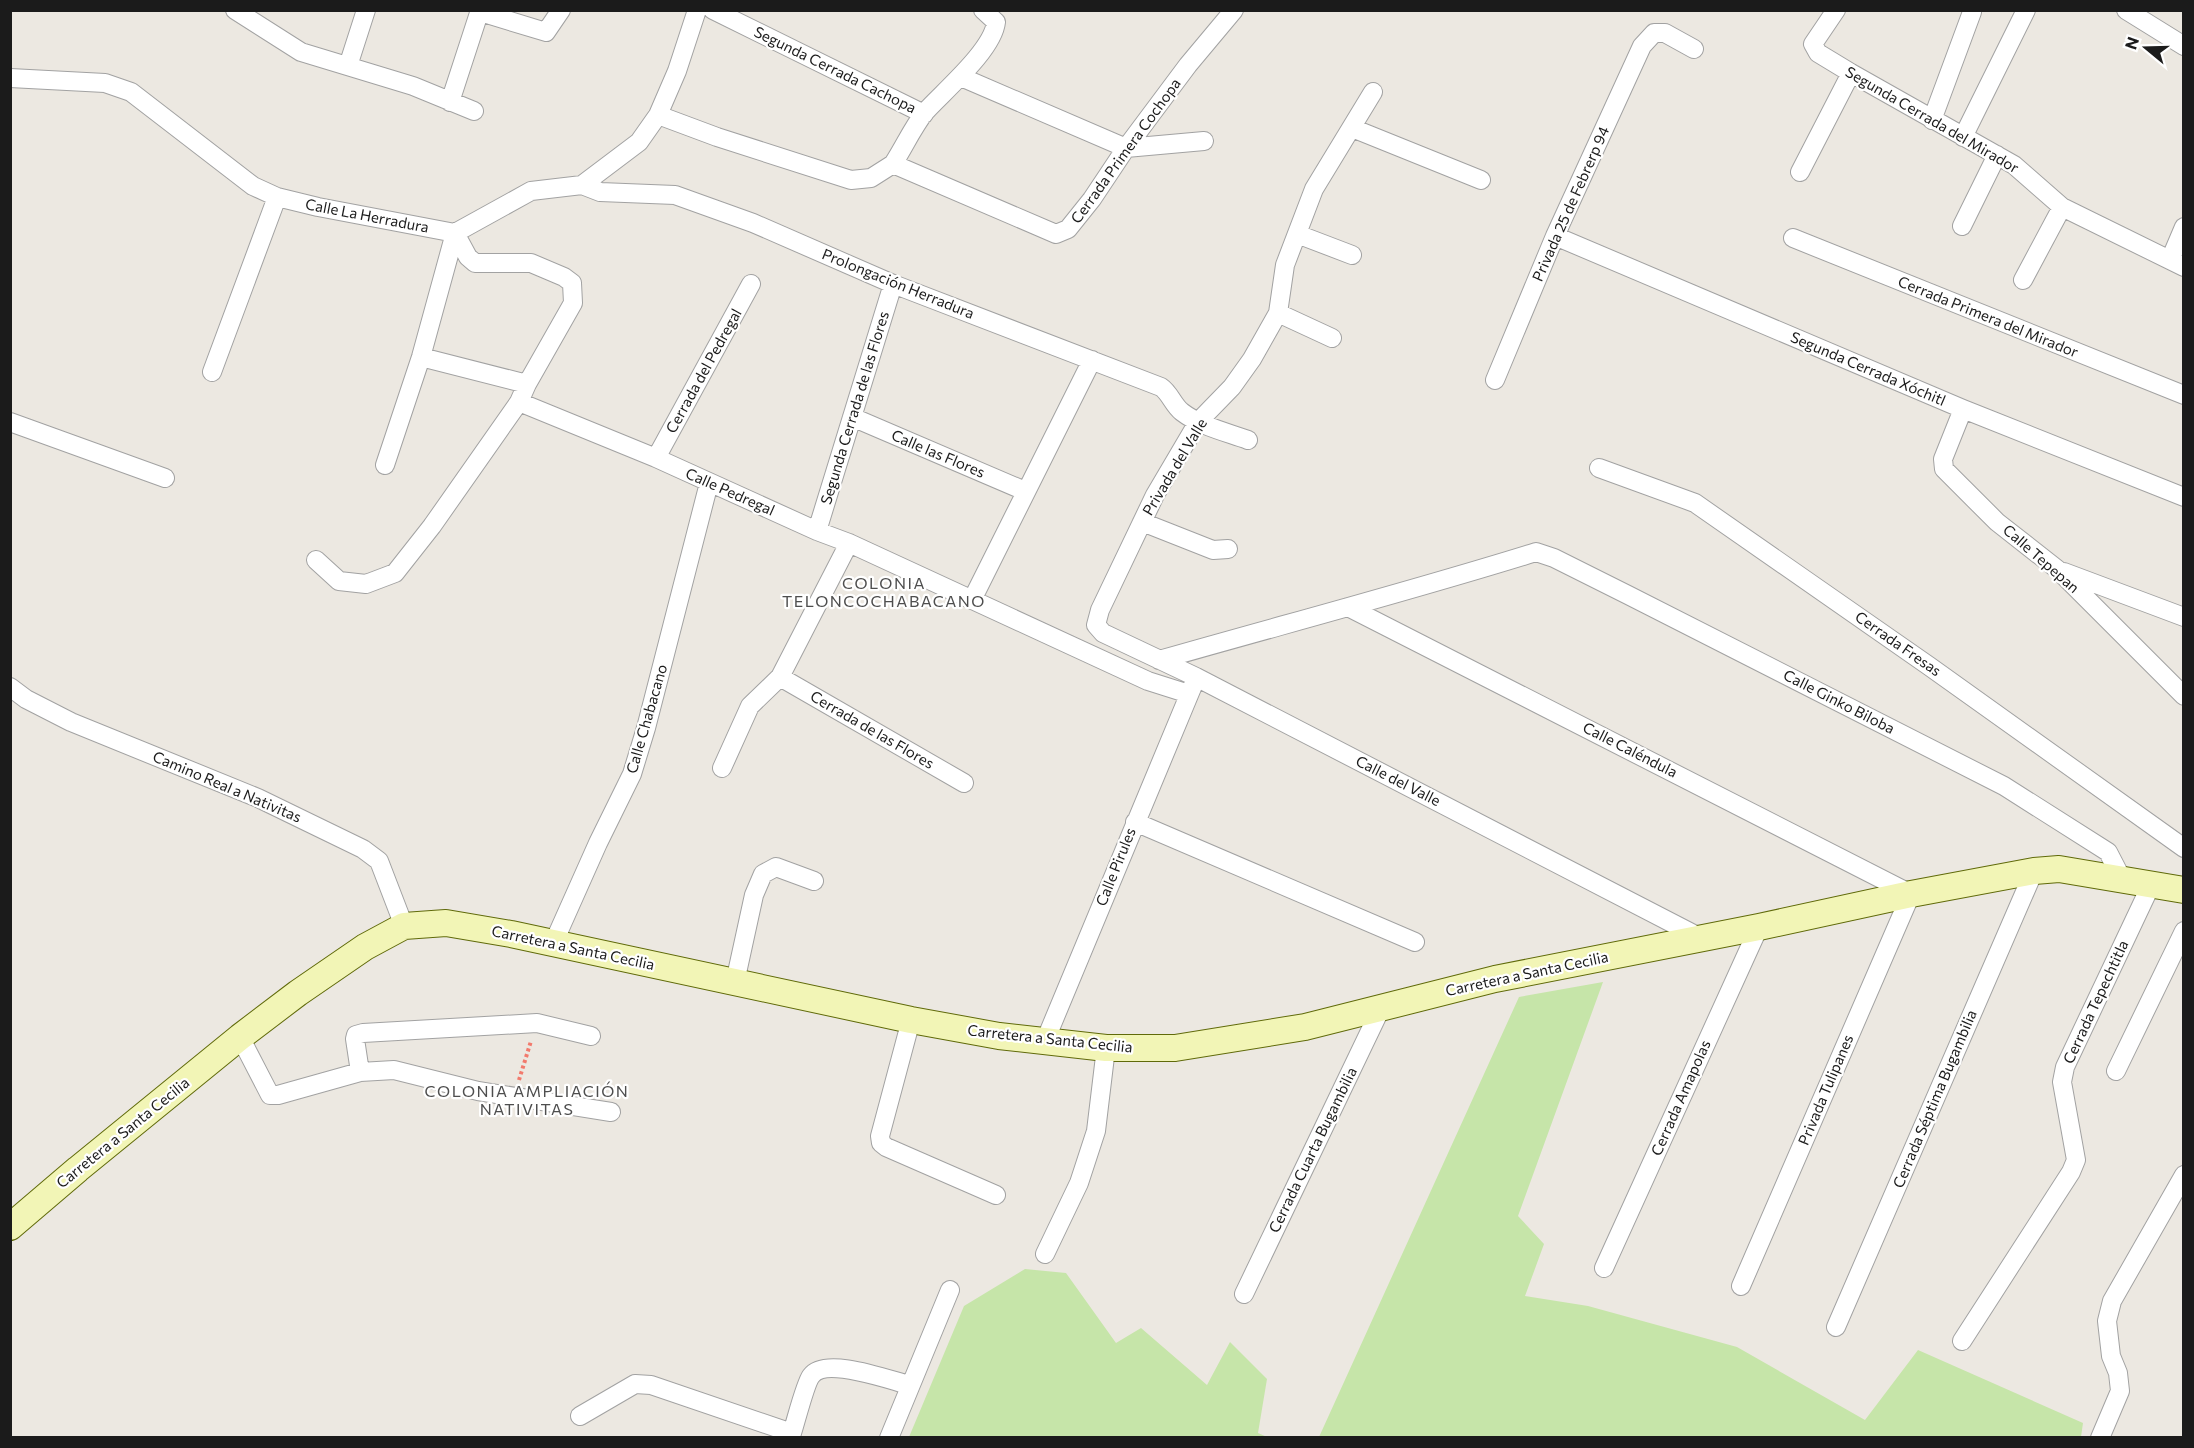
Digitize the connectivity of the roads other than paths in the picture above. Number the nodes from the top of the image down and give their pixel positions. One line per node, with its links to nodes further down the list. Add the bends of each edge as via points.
1 (235, 10): 15 (street, via 302,52)
2 (366, 10): 15 (street)
3 (561, 10): 10 (street, via 546,32)
4 (697, 10): 23 (street)
5 (713, 10): 22 (street, Segunda Cerrada Cachopa)
6 (1234, 10): 28 (street, Cerrada Primera Cochopa)
7 (1836, 10): 16 (street, Segunda Cerrada del Mirador, via 1812,44 1818,53)
8 (2025, 10): 26 (street)
9 (2126, 10): 13 (street)
10 (480, 11): 20 (street)
11 (1972, 12): 24 (street)
12 (989, 16): 17 (street, via 995,32)
13 (2184, 46)
14 (1694, 49): 40 (street, Privada 25 de Febrerp 94, via 1665,33 1654,33 1642,46)
15 (348, 66): 20 (street)
16 (1851, 73): 24 (street, Segunda Cerrada del Mirador); 31 (street)
17 (961, 77): 22 (street); 28 (street)
18 (10, 78): 34 (street, Calle La Herradura, via 105,83 131,92 254,186)
19 (1373, 92): 25 (street, Privada del Valle)
20 (450, 102): 21 (street)
21 (474, 111)
22 (924, 114): 30 (street)
23 (658, 115): 30 (street, via 851,180 872,178); 33 (street, via 639,142)
24 (1932, 120): 26 (street, Segunda Cerrada del Mirador)
25 (1352, 128): 32 (street); 39 (street, Privada del Valle, via 1314,189)
26 (1963, 137): 29 (street, Segunda Cerrada del Mirador)
27 (1204, 141): 28 (street)
28 (1126, 148): 30 (street, Cerrada Primera Cochopa, via 1092,200 1068,229 1056,234)
29 (1997, 155): 35 (street, Segunda Cerrada del Mirador); 36 (street)
30 (893, 164)
31 (1800, 172)
32 (1481, 180)
33 (582, 185): 38 (street, via 531,191); 46 (street, Prolongación Herradura, via 600,192 675,195 753,223)
34 (277, 197): 38 (street, Calle La Herradura); 51 (street)
35 (2061, 207): 43 (street, Segunda Cerrada del Mirador); 44 (street)
36 (1962, 226)
37 (2184, 227): 43 (street)
38 (455, 233): 49 (street); 53 (street, via 475,263 531,263 572,283 573,303)
39 (1297, 234): 42 (street); 47 (street, Privada del Valle, via 1285,265)
40 (1556, 236): 52 (street, Privada 25 de Febrerp 94); 56 (street, Segunda Cerrada Xóchitl)
41 (1793, 238): 54 (street, Cerrada Primera del Mirador)
42 (1352, 255)
43 (2177, 263)
44 (2023, 280)
45 (751, 284): 61 (street, Cerrada del Pedregal)
46 (893, 285): 50 (street, Prolongación Herradura); 57 (street, Segunda Cerrada de las Flores)
47 (1278, 313): 48 (street); 59 (street, Privada del Valle, via 1232,387)
48 (1332, 338)
49 (421, 357): 53 (street); 62 (street)
50 (1092, 360): 59 (street, Prolongación Herradura, via 1161,387 1180,411); 66 (street)
51 (212, 372)
52 (1495, 380)
53 (527, 384): 55 (street)
54 (2184, 395)
55 (519, 402): 61 (street, Calle Pedregal); 72 (street, via 395,573 366,584 339,581)
56 (1963, 409): 67 (street, Segunda Cerrada Xóchitl); 73 (street, Calle Tepepan, via 1943,459 1944,469 1997,522)
57 (852, 417): 66 (street, Calle las Flores); 69 (street, Segunda Cerrada de las Flores)
58 (10, 422): 64 (street)
59 (1198, 422): 60 (street, Prolongación Herradura); 68 (street, Privada del Valle)
60 (1248, 440)
61 (656, 458): 65 (street, Calle Pedregal)
62 (385, 465)
63 (1599, 468): 86 (street, Cerrada Fresas, via 1695,503)
64 (165, 478)
65 (709, 483): 69 (street, Calle Pedregal); 98 (street, Calle Chabacano, via 632,774)
66 (1025, 491): 74 (street)
67 (2184, 497)
68 (1142, 522): 71 (street, via 1213,550); 77 (street, Privada del Valle)
69 (817, 531): 70 (street, Calle Pedregal)
70 (849, 543): 74 (street, Calle Pedregal); 79 (street)
71 (1228, 549)
72 (316, 560)
73 (2057, 569): 76 (street); 82 (street, Calle Tepepan)
74 (972, 600): 80 (street, Calle Pedregal, via 1148,681)
75 (1348, 607): 78 (street); 88 (street, Calle Ginko Biloba, via 1536,552 1554,558 2004,786 2108,852); 92 (street, Calle Caléndula)
76 (2184, 617)
77 (1096, 625): 78 (street, Calle del Valle, via 1102,633)
78 (1159, 660): 80 (street, Calle del Valle)
79 (780, 677): 83 (street, via 750,706); 84 (street, Cerrada de las Flores)
80 (1193, 686): 85 (street, Calle Pirules); 96 (street, Calle del Valle)
81 (10, 687): 93 (street, Camino Real a Nativitas, via 71,722 258,798 363,849 379,861)
82 (2184, 696)
83 (722, 768)
84 (964, 783)
85 (1134, 822): 97 (street); 104 (street, Calle Pirules)
86 (2184, 848)
87 (2034, 871): 88 (main road, Carretera a Santa Cecilia, via 2059,869); 92 (main road, Carretera a Santa Cecilia); 117 (street, Cerrada Séptima Bugambilia)
88 (2122, 879): 90 (main road, Carretera a Santa Cecilia)
89 (814, 881): 99 (street, via 776,867 763,874 754,895)
90 (2151, 885): 91 (main road, Carretera a Santa Cecilia); 118 (street, Cerrada Tepechtitla, via 2065,1067 2062,1082 2075,1147 2074,1166)
91 (2184, 890)
92 (1911, 894): 94 (main road, Carretera a Santa Cecilia); 114 (street, Privada Tulipanes)
93 (404, 926): 98 (main road, Carretera a Santa Cecilia, via 446,923); 103 (main road, Carretera a Santa Cecilia, via 365,947)
94 (1759, 927): 96 (main road, Carretera a Santa Cecilia); 113 (street, Cerrada Amapolas)
95 (2184, 931): 106 (street)
96 (1701, 938): 100 (main road, Carretera a Santa Cecilia)
97 (1415, 942)
98 (553, 944): 99 (main road, Carretera a Santa Cecilia)
99 (735, 982): 101 (main road, Carretera a Santa Cecilia)
100 (1382, 1006): 105 (main road, Carretera a Santa Cecilia, via 1305,1027 1216,1042 1175,1048); 116 (street, Cerrada Cuarta Bugambilia)
101 (910, 1020): 104 (main road, Carretera a Santa Cecilia); 110 (street, via 881,1143)
102 (591, 1036): 107 (street, via 537,1023 356,1035)
103 (240, 1037): 107 (street, via 270,1095); 111 (main road, Carretera a Santa Cecilia)
104 (1045, 1041): 105 (main road, Carretera a Santa Cecilia)
105 (1106, 1047): 112 (street, via 1096,1131 1078,1183)
106 (2116, 1071)
107 (360, 1072): 108 (street, via 394,1070 514,1097)
108 (611, 1112)
109 (2184, 1175): 123 (street, via 2112,1301 2107,1321 2120,1391)
110 (996, 1195)
111 (10, 1227)
112 (1045, 1254)
113 (1604, 1268)
114 (1741, 1286)
115 (950, 1290): 119 (street)
116 (1244, 1294)
117 (1836, 1327)
118 (1962, 1341)
119 (909, 1385): 121 (street, via 840,1367 819,1369 811,1376); 122 (street)
120 (580, 1416): 121 (street, via 635,1384 651,1385)
121 (795, 1436)
122 (889, 1437)
123 (2100, 1437)

